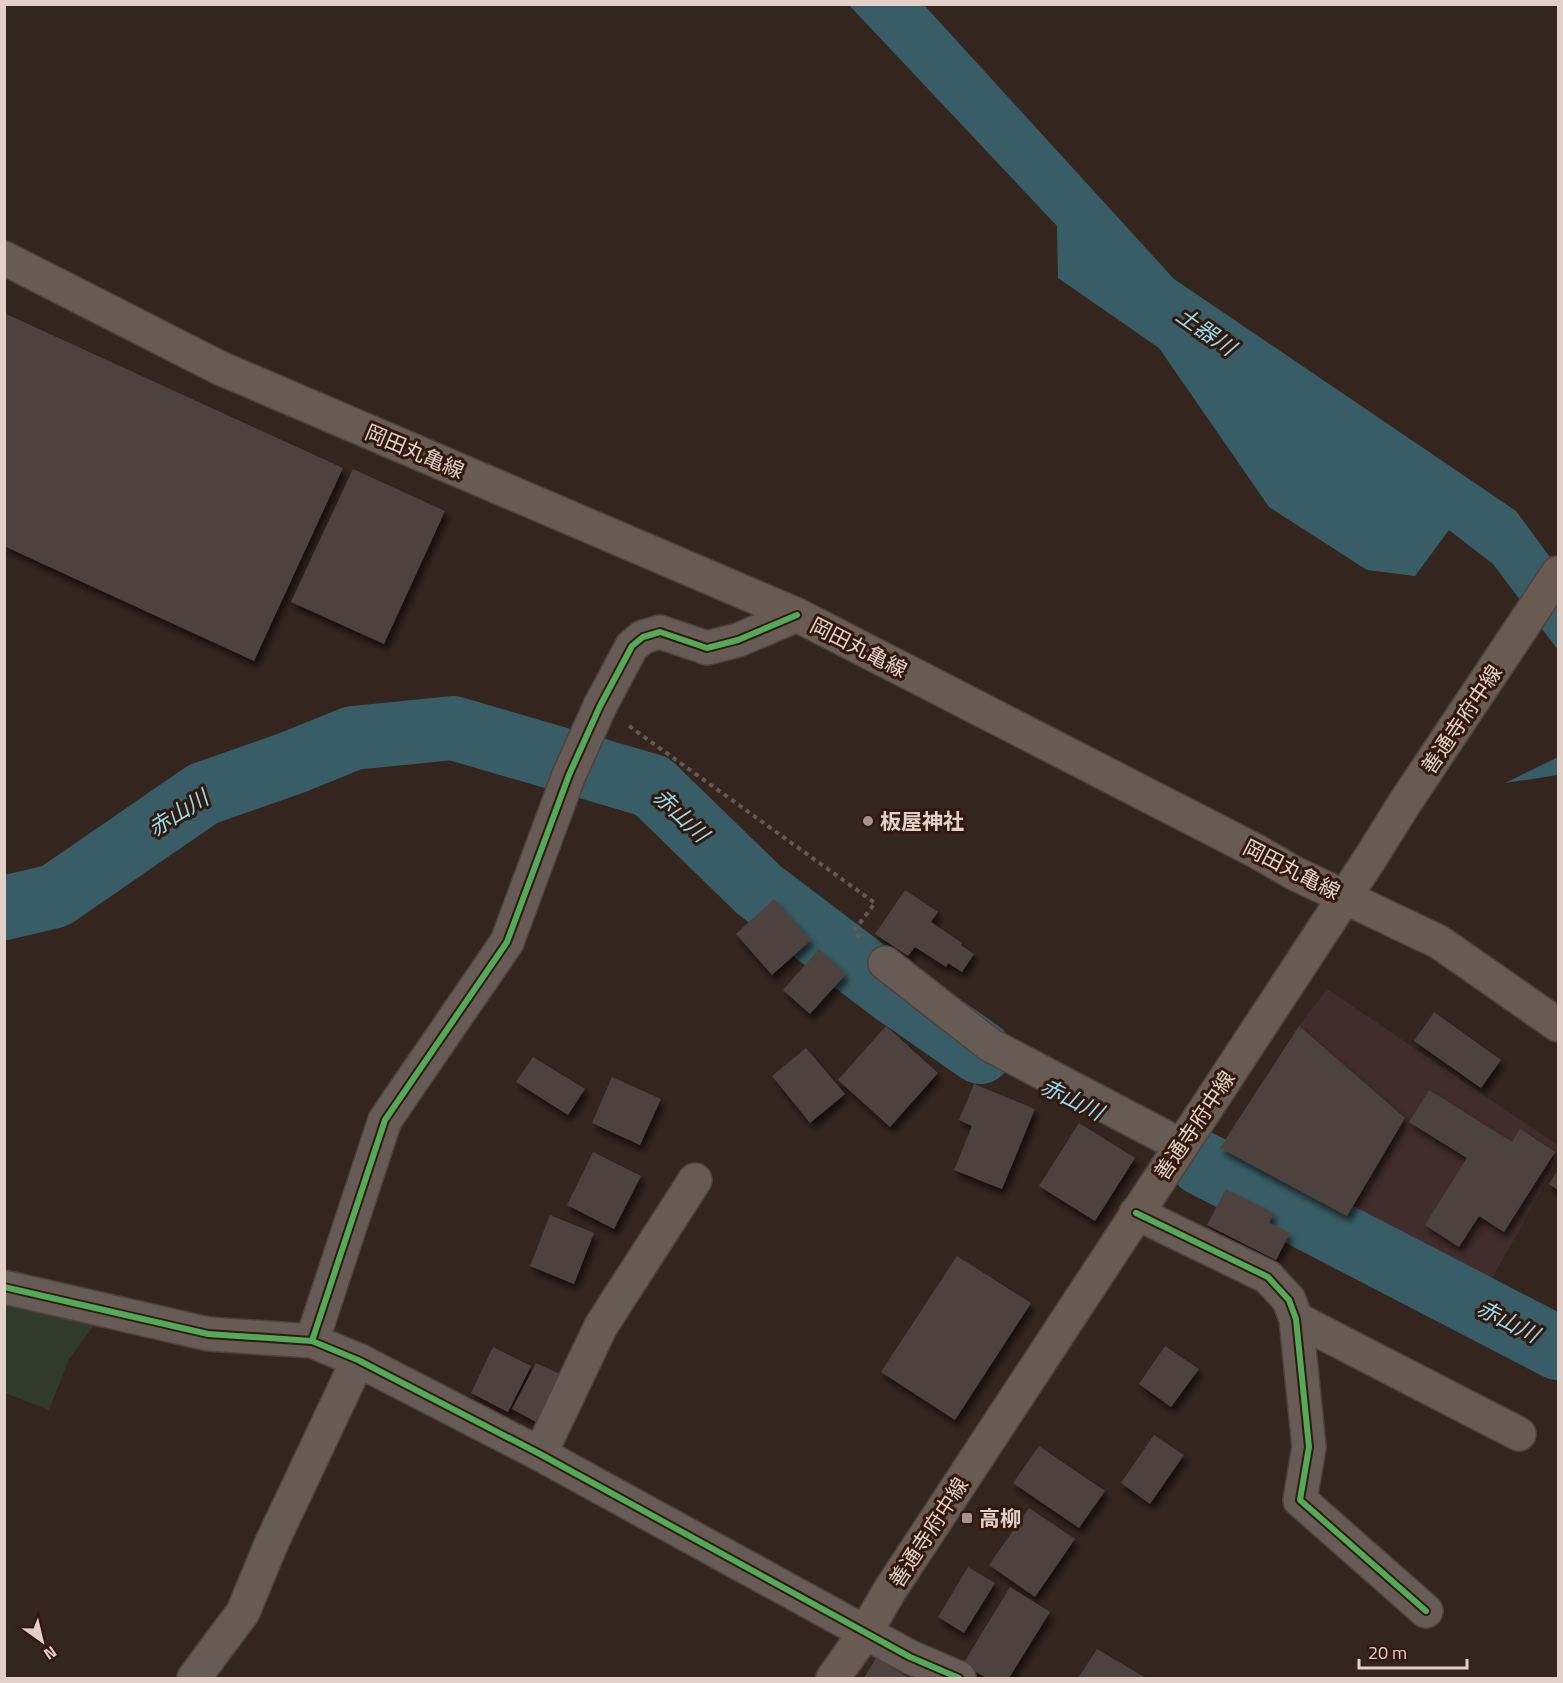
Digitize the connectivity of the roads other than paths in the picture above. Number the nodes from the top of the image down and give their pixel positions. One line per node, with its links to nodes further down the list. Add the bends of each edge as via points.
1 (4, 258): 3 (main road, 岡田丸亀線, via 220,368)
2 (1558, 573): 4 (main road, 善通寺府中線)
3 (797, 615): 4 (main road, 岡田丸亀線, via 1294,873); 12 (street, via 738,640 707,648 660,632 643,637 632,646 574,766 507,942 385,1120)
4 (1346, 896): 6 (main road, 岡田丸亀線, via 1439,942); 7 (main road, 善通寺府中線)
5 (885, 963): 7 (street, via 990,1045)
6 (1558, 1025)
7 (1180, 1145): 9 (main road, 善通寺府中線)
8 (695, 1180): 15 (street, via 601,1326)
9 (1136, 1213): 11 (street, via 1269,1277 1289,1300); 17 (main road, 善通寺府中線)
10 (4, 1287): 12 (street, via 207,1334)
11 (1296, 1318): 14 (street); 16 (street, via 1309,1447 1300,1500)
12 (312, 1341): 13 (street)
13 (358, 1360): 15 (street); 18 (street, via 243,1612)
14 (1520, 1434)
15 (540, 1454): 17 (street)
16 (1426, 1611)
17 (865, 1633): 19 (main road, 善通寺府中線); 20 (street, via 910,1658)
18 (194, 1678)
19 (833, 1678)
20 (959, 1678)

